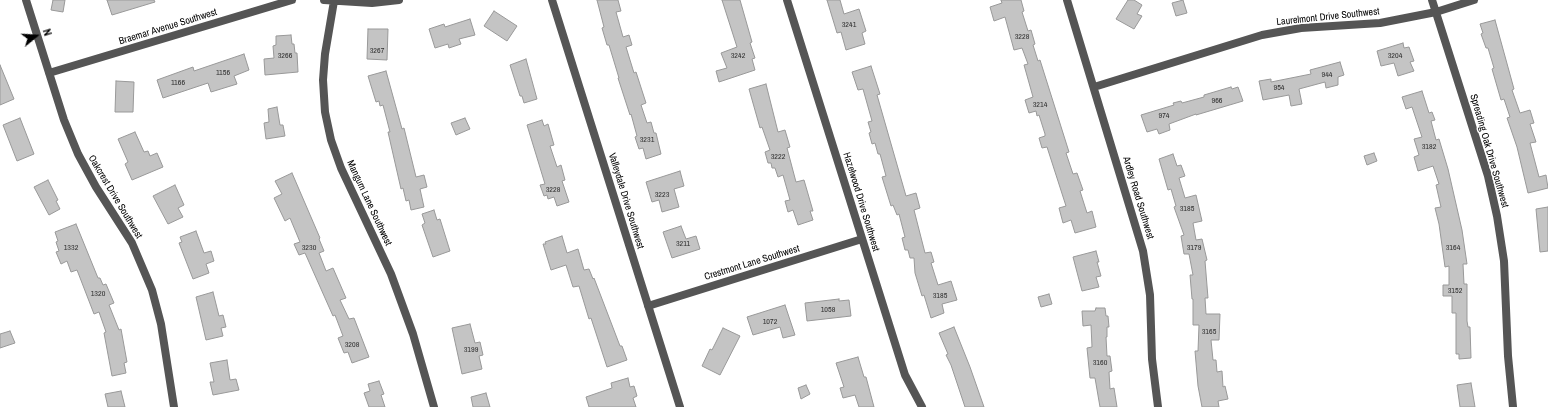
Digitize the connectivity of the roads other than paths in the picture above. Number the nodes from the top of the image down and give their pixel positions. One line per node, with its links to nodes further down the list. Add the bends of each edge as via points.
1 (26, 0): 12 (street, Oakcrest Drive Southwest)
2 (292, 0): 12 (street, Braemar Avenue Southwest)
3 (324, 0): 10 (street)
4 (399, 0): 10 (street, via 372,3)
5 (552, 0): 15 (street, Valleydale Drive Southwest)
6 (787, 0): 14 (street, Hazelwood Drive Southwest)
7 (1067, 0): 13 (street, Ardley Road Southwest)
8 (1432, 0): 11 (street, Spreading Oak Drive Southwest)
9 (1474, 0): 11 (street, Laurelmont Drive Southwest)
10 (334, 1): 17 (street, Mangum Lane Southwest, via 323,80 325,112 331,140 341,168 391,274 413,334)
11 (1436, 12): 13 (street, Laurelmont Drive Southwest, via 1380,23 1302,28 1262,35); 21 (street, Spreading Oak Drive Southwest, via 1488,176 1498,216 1504,261)
12 (49, 74): 16 (street, Oakcrest Drive Southwest, via 78,154 132,243 152,290 161,324)
13 (1094, 87): 20 (street, Ardley Road Southwest, via 1143,251 1150,295 1152,359)
14 (862, 239): 15 (street, Crestmont Lane Southwest); 19 (street, Hazelwood Drive Southwest, via 904,375)
15 (648, 306): 18 (street, Valleydale Drive Southwest)
16 (174, 407)
17 (434, 407)
18 (680, 407)
19 (922, 407)
20 (1158, 407)
21 (1513, 407)

